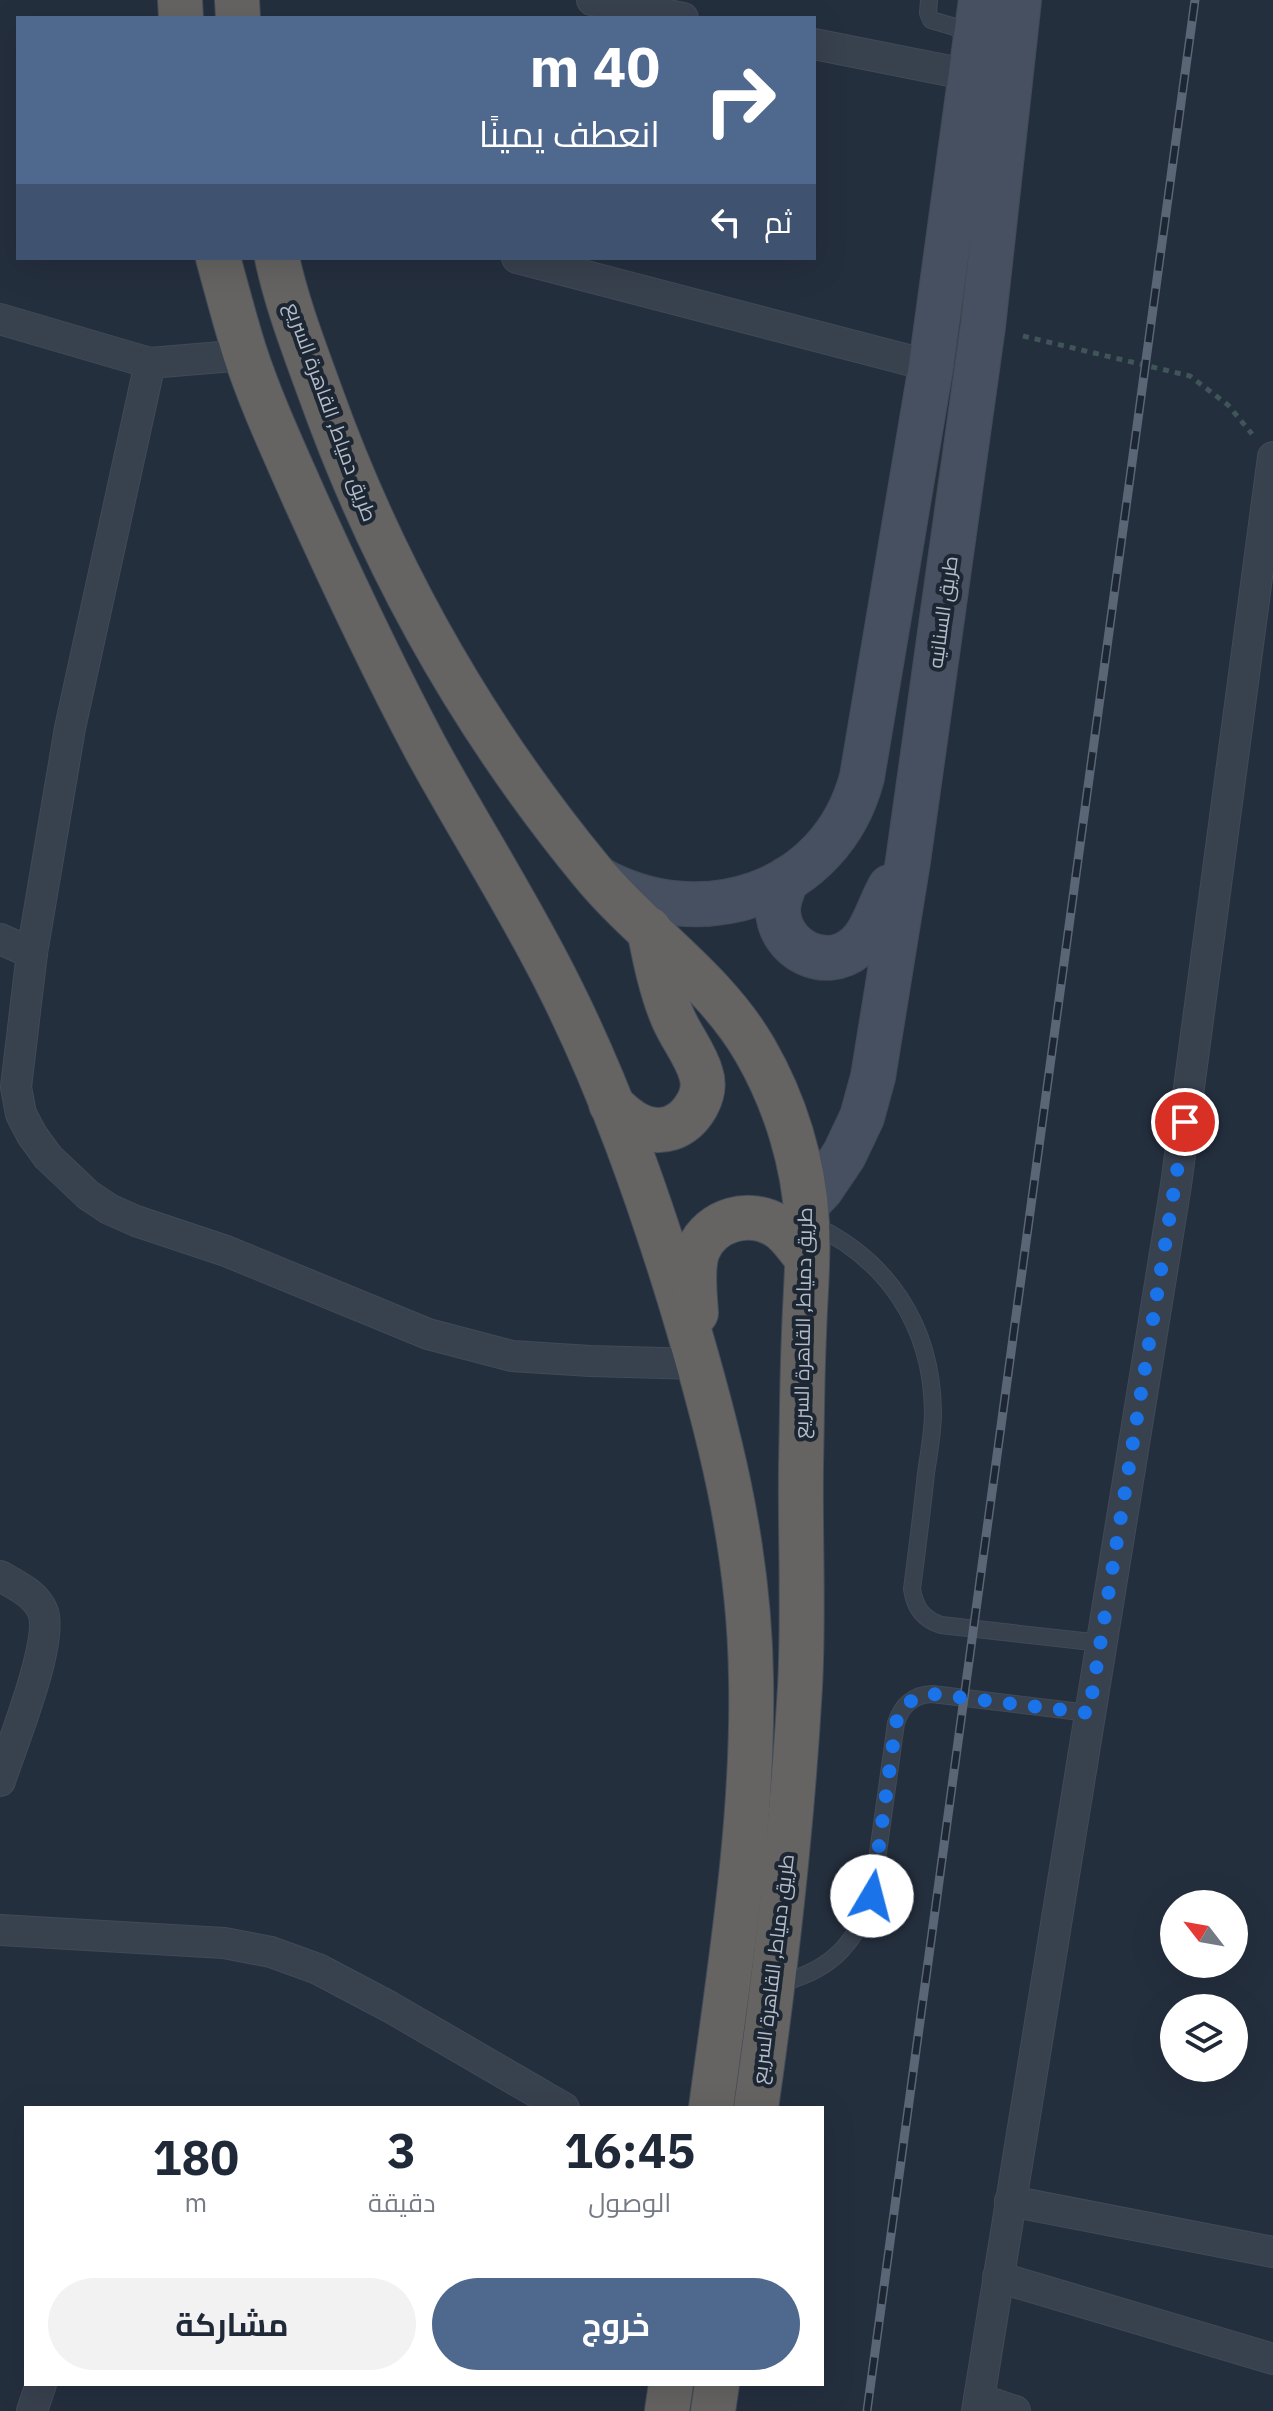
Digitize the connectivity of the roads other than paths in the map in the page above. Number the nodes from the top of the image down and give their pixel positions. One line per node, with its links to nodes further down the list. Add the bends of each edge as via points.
1 (592, 0): 3 (street)
2 (929, 0): 4 (lane, via 931,20 955,27)
3 (673, 16)
4 (990, 26): 5 (street); 12 (main road); 14 (main road, طريق السنانيه, via 983,326)
5 (816, 44)
6 (219, 260): 10 (highway)
7 (278, 260): 15 (highway, طريق دمياط, القاهرة السريع, via 338,443 424,627 525,786)
8 (525, 260): 12 (street)
9 (0, 319): 11 (street)
10 (245, 355): 11 (street); 20 (highway, via 375,651 561,988)
11 (150, 363): 19 (street, via 70,728)
12 (931, 366): 16 (main road, via 860,788 836,837 806,868)
13 (1267, 448): 24 (street, via 1176,1185)
14 (908, 861): 16 (main road, via 860,945 832,958 803,952 788,938 778,910); 21 (main road, طريق السنانيه, via 868,1098)
15 (597, 878): 16 (main road, via 642,897 691,905 750,896); 17 (highway, طريق دمياط, القاهرة السريع)
16 (787, 879)
17 (649, 929): 20 (highway, via 673,1019 702,1074 701,1096 690,1116 670,1128 648,1129 627,1120); 21 (highway, طريق دمياط, القاهرة السريع, via 724,1004 755,1050 796,1151)
18 (0, 939): 19 (street)
19 (32, 953): 22 (street, via 16,1087 21,1114 48,1157 109,1209 471,1347 512,1356)
20 (611, 1104): 22 (highway, via 653,1215)
21 (807, 1228): 22 (highway, via 778,1226 756,1217 732,1219 711,1231 698,1251); 24 (lane, via 836,1235 883,1275 916,1325 926,1354 933,1415 912,1589 919,1610 941,1625); 28 (highway, طريق دمياط, القاهرة السريع, via 800,1684)
22 (699, 1364): 30 (highway, via 727,1466 740,1541 751,1677 744,1838)
23 (0, 1576): 26 (street, via 33,1596 46,1625)
24 (1101, 1643): 25 (street)
25 (1089, 1713): 28 (lane, via 932,1694 907,1704 896,1723 866,1915 829,1962); 32 (street)
26 (0, 1781)
27 (0, 1930): 29 (street, via 224,1943 271,1952 318,1969 390,2007)
28 (773, 1984): 31 (highway, طريق دمياط, القاهرة السريع)
29 (561, 2106)
30 (711, 2106)
31 (756, 2106)
32 (1010, 2201): 33 (street); 34 (street)
33 (1273, 2252)
34 (998, 2277): 35 (street); 39 (street)
35 (1273, 2359)
36 (40, 2386): 40 (street)
37 (671, 2386): 41 (highway)
38 (717, 2386): 42 (highway)
39 (978, 2405): 43 (street)
40 (32, 2411)
41 (667, 2411)
42 (713, 2411)
43 (1015, 2411)

